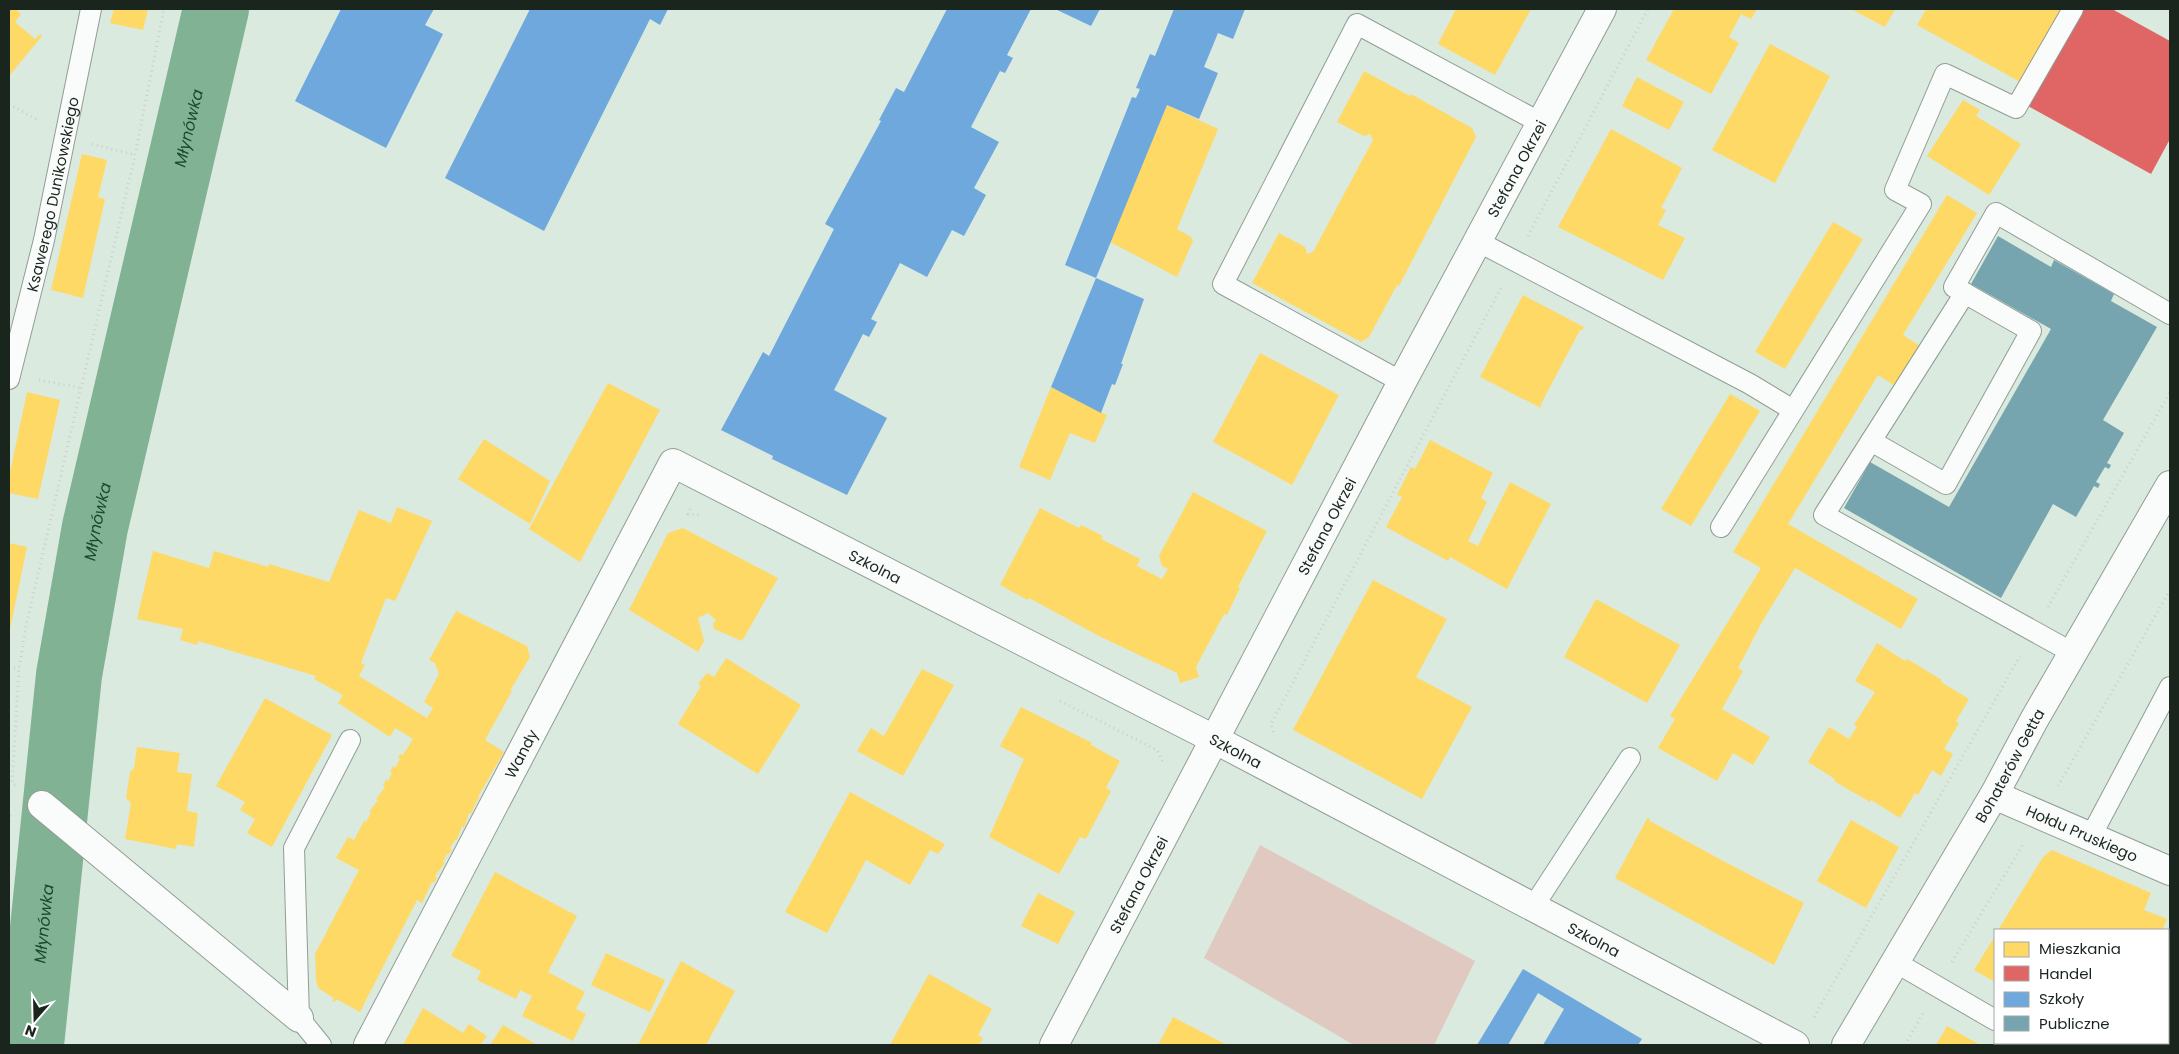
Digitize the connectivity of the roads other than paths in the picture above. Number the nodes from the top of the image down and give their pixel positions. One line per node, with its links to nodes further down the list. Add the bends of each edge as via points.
1 (91, 9): 9 (lane, Ksawerego Dunikowskiego, via 44,240)
2 (1602, 9): 5 (street, Stefana Okrzei)
3 (2073, 9): 11 (lane, via 2016,108 1945,74 1895,190 1920,204)
4 (1360, 16): 5 (lane); 10 (lane, via 1223,284)
5 (1541, 123): 6 (street, Stefana Okrzei)
6 (1478, 241): 10 (street, Stefana Okrzei); 11 (lane, via 1750,384)
7 (1964, 294): 8 (lane, via 1954,287 1996,213); 12 (lane); 12 (lane, via 2031,331 1946,484)
8 (2170, 314)
9 (9, 377)
10 (1402, 382): 18 (street, Stefana Okrzei)
11 (1793, 410): 15 (lane)
12 (1871, 441): 16 (lane, via 1824,515)
13 (673, 463): 18 (street, Szkolna); 30 (street, Wandy)
14 (2170, 485): 16 (street, Bohaterów Getta)
15 (1721, 527)
16 (2073, 653): 21 (street, Bohaterów Getta)
17 (2170, 687): 23 (lane)
18 (1214, 739): 25 (street, Szkolna); 31 (street, Stefana Okrzei)
19 (350, 740): 27 (lane, via 294,848)
20 (1630, 758): 25 (lane)
21 (1994, 795): 23 (street, Hołdu Pruskiego); 26 (street, Bohaterów Getta)
22 (42, 805): 27 (street)
23 (2091, 836): 24 (street, Hołdu Pruskiego)
24 (2170, 871)
25 (1533, 907): 32 (street, Szkolna)
26 (1895, 962): 28 (lane); 33 (street, Bohaterów Getta)
27 (299, 1018): 29 (lane)
28 (1994, 1019)
29 (321, 1045)
30 (368, 1045)
31 (1054, 1045)
32 (1795, 1045)
33 (1846, 1045)

